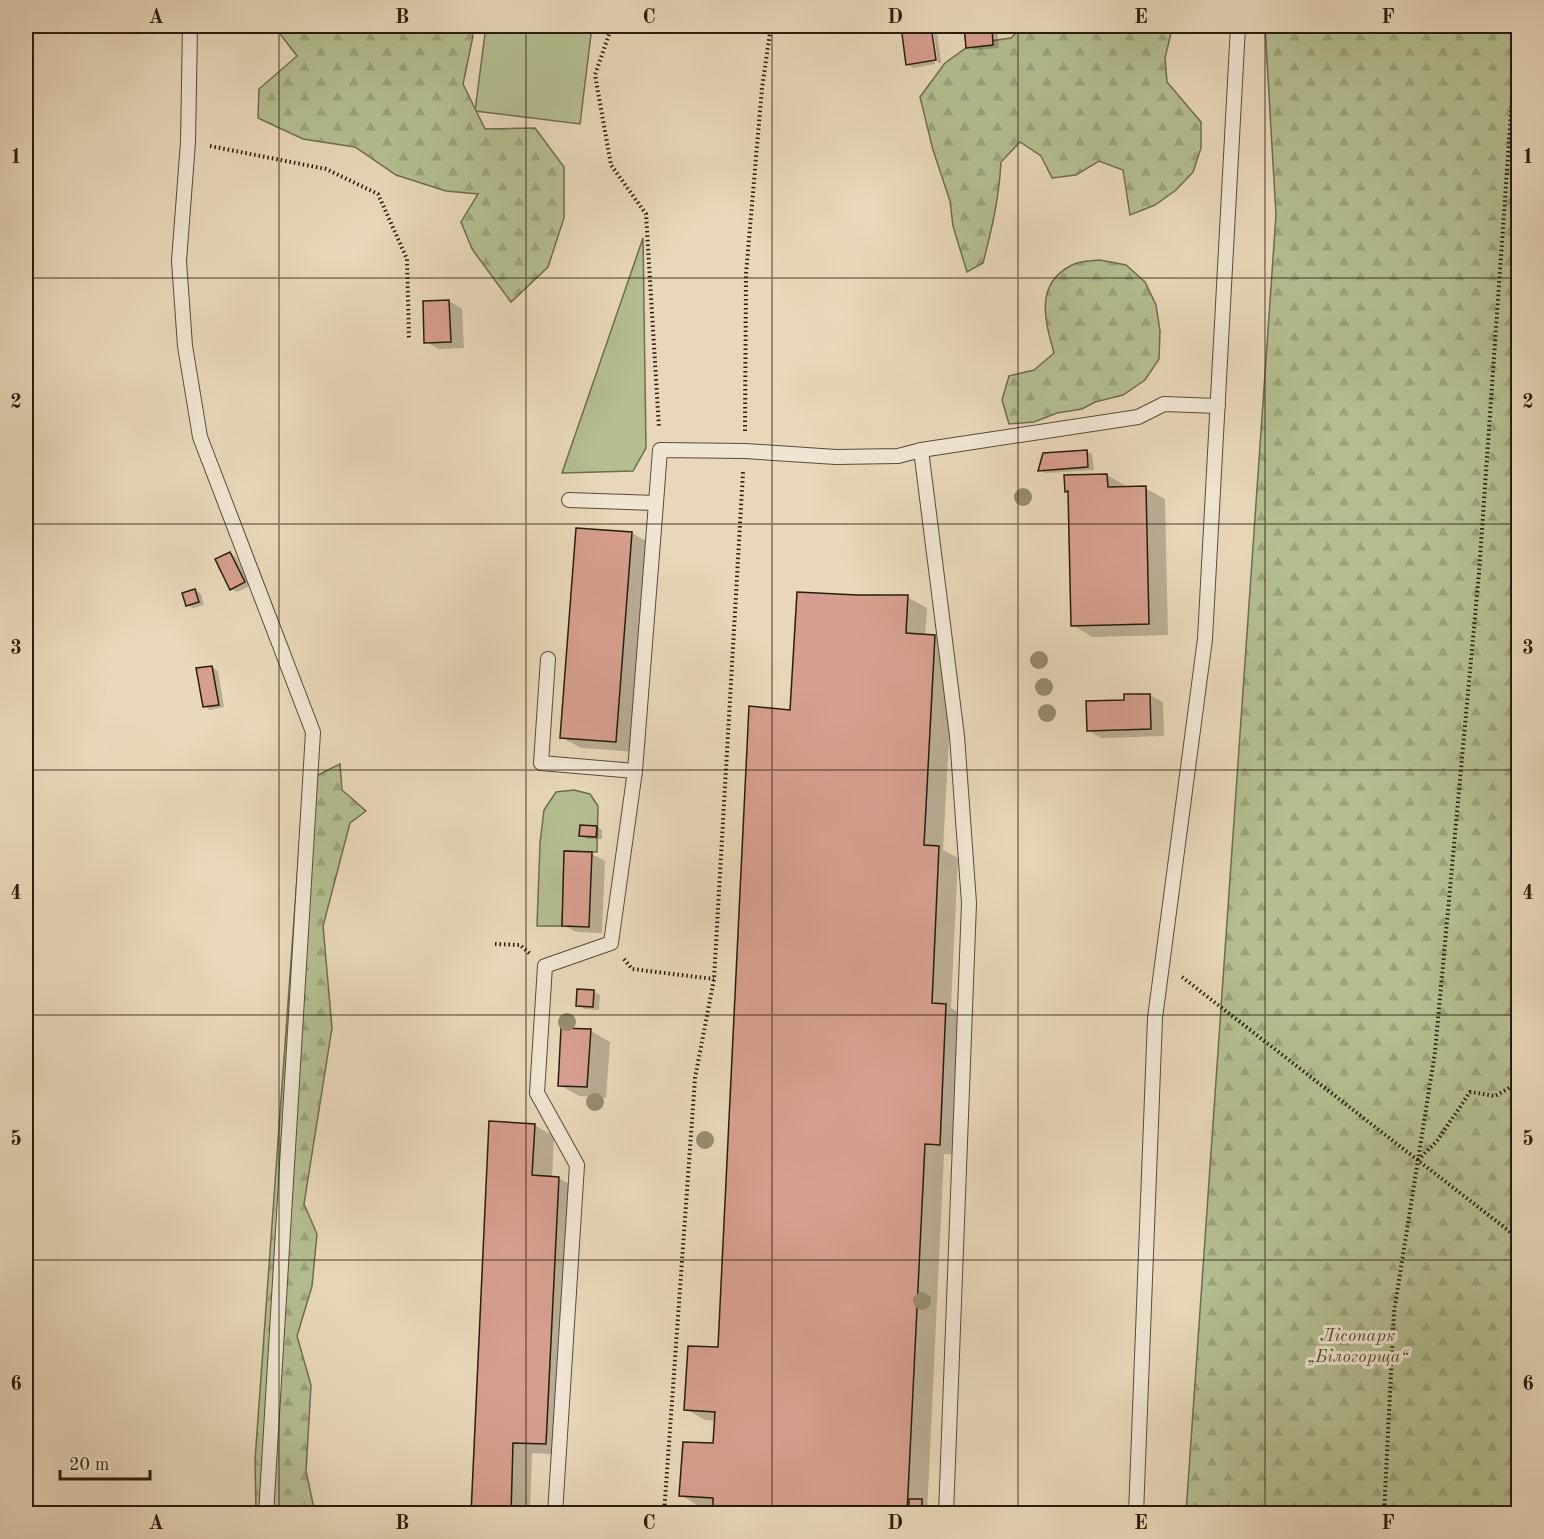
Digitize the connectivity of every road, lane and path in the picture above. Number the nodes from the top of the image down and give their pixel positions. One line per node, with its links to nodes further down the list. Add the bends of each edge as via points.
1 (190, 26): 6 (lane)
2 (612, 26): 9 (path, via 596,75 611,165 646,214)
3 (771, 26): 11 (path, via 746,274)
4 (1238, 26): 8 (lane)
5 (1517, 26): 22 (path, via 1479,573 1435,1052)
6 (188, 142): 7 (path, via 326,169 378,194 407,259); 24 (lane, via 179,261 185,346 200,437 313,732)
7 (409, 338)
8 (1218, 406): 10 (lane, via 1164,404 1138,417); 18 (lane, via 1205,639)
9 (660, 450): 11 (lane); 13 (lane)
10 (921, 450): 11 (lane, via 898,456 836,457); 27 (lane, via 957,736 969,903)
11 (745, 451): 20 (path)
12 (569, 500): 13 (lane)
13 (657, 503): 15 (lane)
14 (548, 659): 15 (lane, via 541,763)
15 (636, 771): 16 (lane)
16 (611, 943): 19 (lane); 20 (path, via 632,969)
17 (495, 944): 19 (path, via 520,945)
18 (1163, 962): 22 (path); 28 (lane, via 1155,1030)
19 (545, 966): 25 (lane, via 537,1093 577,1165)
20 (714, 979): 26 (path, via 694,1078)
21 (1518, 1087): 22 (path, via 1495,1095 1470,1092 1437,1142)
22 (1418, 1160): 23 (path); 29 (path, via 1394,1312)
23 (1518, 1238)
24 (266, 1514)
25 (555, 1514)
26 (664, 1514)
27 (946, 1514)
28 (1136, 1514)
29 (1384, 1514)

